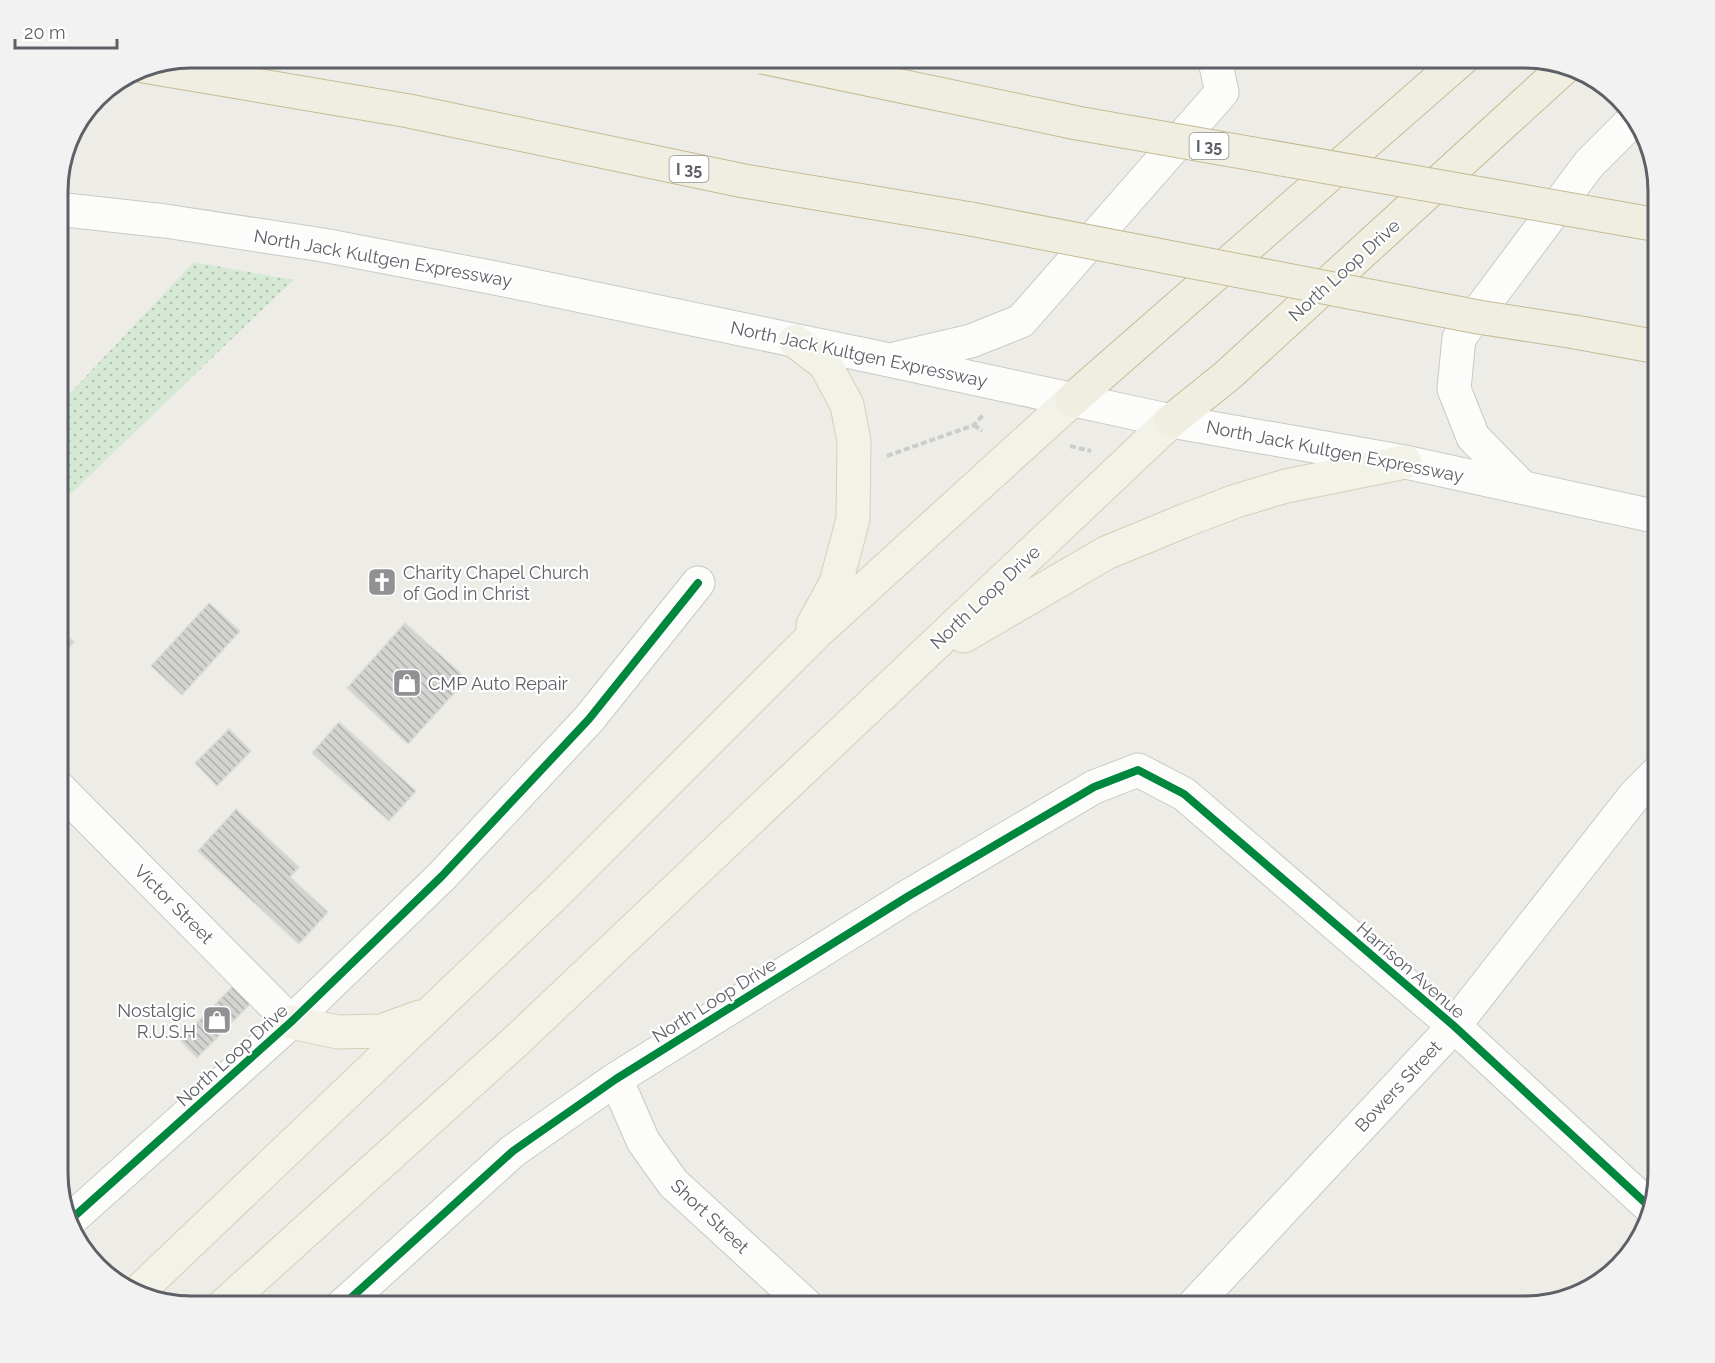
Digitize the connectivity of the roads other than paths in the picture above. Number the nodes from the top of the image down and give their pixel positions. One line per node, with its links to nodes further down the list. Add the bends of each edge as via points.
1 (814, 68): 8 (highway, I 35, bridge, via 1077,123)
2 (1217, 68): 11 (street, via 1222,92 1021,321 971,341)
3 (1451, 68): 12 (highway)
4 (168, 70): 10 (highway, I 35, bridge, via 409,111 744,181 972,219 1478,317)
5 (1558, 73): 13 (highway, North Loop Drive, via 1228,375)
6 (1628, 125): 15 (street, via 1589,164 1459,338 1454,389 1473,436)
7 (68, 210): 9 (street, North Jack Kultgen Expressway, via 323,244)
8 (1648, 223)
9 (795, 341): 11 (street, North Jack Kultgen Expressway); 18 (main road, via 825,364 847,405 854,441 853,519 836,583)
10 (1648, 345)
11 (887, 360): 12 (street, North Jack Kultgen Expressway)
12 (1072, 400): 13 (street, North Jack Kultgen Expressway); 18 (main road)
13 (1171, 421): 14 (street, North Jack Kultgen Expressway); 19 (main road, North Loop Drive)
14 (1405, 462): 15 (street, North Jack Kultgen Expressway); 19 (main road, via 1286,486 1186,520 1106,553)
15 (1522, 487): 16 (street, North Jack Kultgen Expressway)
16 (1648, 515)
17 (698, 583): 24 (street, North Loop Drive, via 588,719 442,876)
18 (799, 651): 23 (main road, via 552,897)
19 (911, 668): 30 (main road, North Loop Drive, via 516,1041)
20 (1138, 770): 25 (street, Harrison Avenue, via 1184,794); 26 (street, North Loop Drive, via 1094,787 907,897)
21 (1648, 781): 25 (street, Bowers Street)
22 (68, 797): 24 (street, Victor Street)
23 (427, 1015): 24 (main road, via 381,1031 338,1032); 29 (main road)
24 (291, 1022): 28 (street, North Loop Drive)
25 (1454, 1026): 27 (street, Harrison Avenue); 33 (street, Bowers Street)
26 (616, 1079): 31 (street, North Loop Drive, via 513,1150); 32 (street, Short Street, via 643,1141 672,1183)
27 (1644, 1201)
28 (76, 1215)
29 (144, 1286)
30 (234, 1296)
31 (353, 1296)
32 (796, 1296)
33 (1202, 1296)

